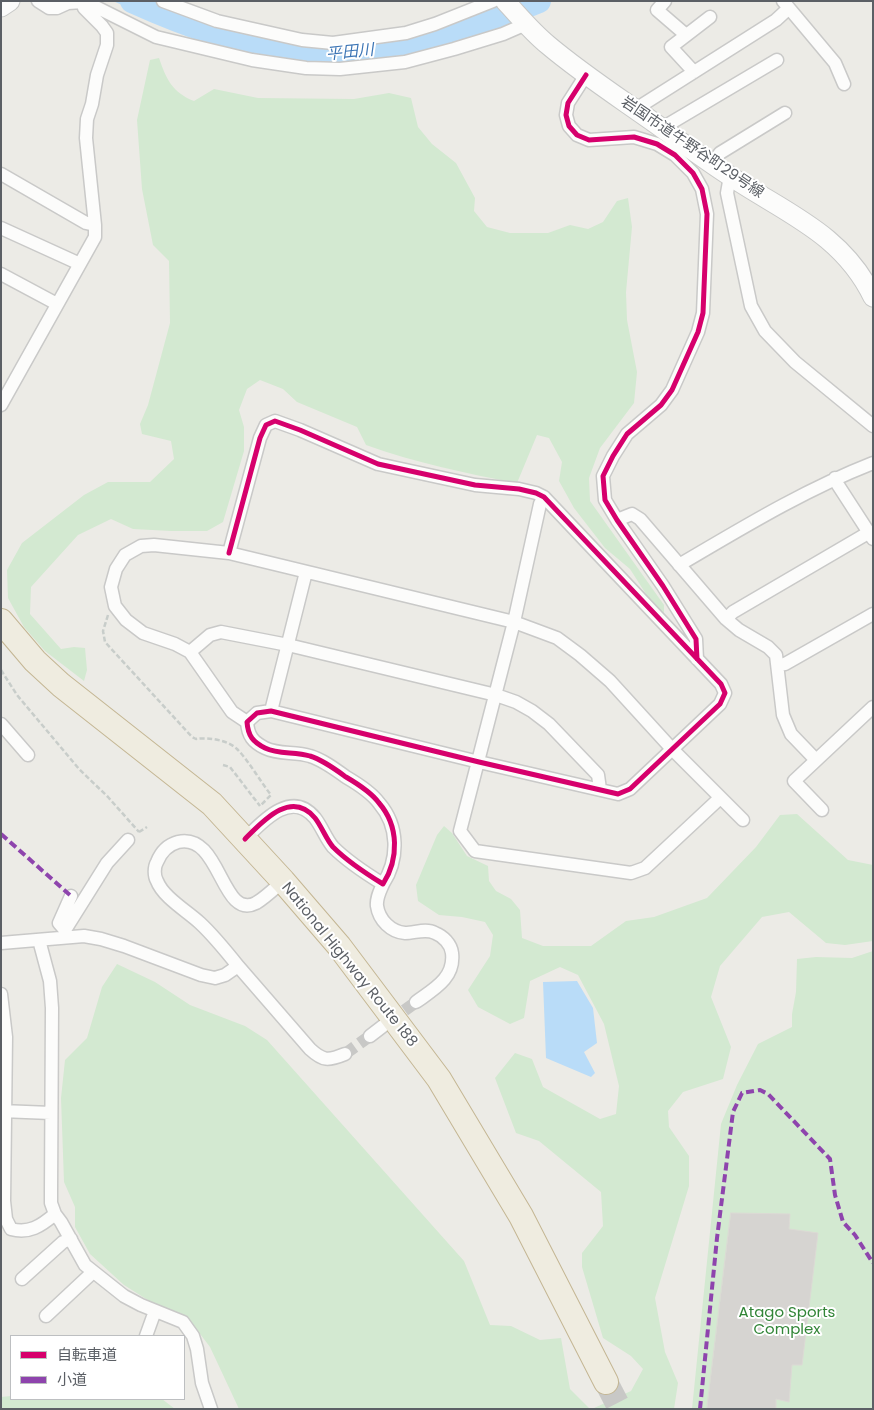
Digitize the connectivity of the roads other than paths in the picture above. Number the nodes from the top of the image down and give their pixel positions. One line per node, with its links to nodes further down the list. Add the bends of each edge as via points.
1 (10, 1): 9 (street)
2 (38, 1): 6 (street, via 49,8)
3 (163, 1): 4 (street, via 226,23 302,40 333,43 406,33)
4 (493, 1)
5 (665, 1): 12 (street, via 658,10)
6 (83, 2): 11 (street, via 156,37 252,60 306,68 340,69 405,62 503,34); 23 (street, via 84,8 107,33 107,45 87,119)
7 (506, 2): 11 (street, 岩国市道牛野谷町29号線)
8 (786, 5): 14 (street, via 776,20); 16 (street, via 835,63)
9 (1, 7)
10 (710, 17): 12 (street)
11 (525, 23): 15 (street, 岩国市道牛野谷町29号線)
12 (686, 36): 14 (street, via 671,47)
13 (777, 60): 19 (street)
14 (694, 72): 17 (street, via 642,105)
15 (586, 75): 17 (street, 岩国市道牛野谷町29号線); 34 (street, via 568,103 566,115 569,126 588,140 634,137 657,144 675,155 693,173 702,189 707,214 703,313 698,332 672,390 661,405 627,434 603,476 605,500)
16 (844, 84)
17 (638, 111): 19 (street, 岩国市道牛野谷町29号線)
18 (785, 113): 20 (street, via 720,153)
19 (664, 130): 20 (street, 岩国市道牛野谷町29号線)
20 (712, 164): 22 (street, 岩国市道牛野谷町29号線)
21 (1, 174): 23 (street, via 86,223)
22 (730, 176): 27 (street, 岩国市道牛野谷町29号線, via 832,242 852,262); 30 (street, via 727,193 751,306 764,330 796,362)
23 (95, 225): 25 (street, via 95,237)
24 (1, 228): 25 (street)
25 (80, 264): 28 (street)
26 (1, 274): 28 (street)
27 (873, 296)
28 (57, 304): 29 (street)
29 (1, 405)
30 (873, 426)
31 (873, 463): 32 (street)
32 (835, 478): 35 (street); 37 (street, via 764,514)
33 (544, 497): 36 (street, via 519,489 475,485 378,464 275,421 266,425 260,438); 42 (street); 45 (street)
34 (617, 520): 37 (street, via 632,514 640,519); 45 (street, via 696,639)
35 (871, 536): 40 (street, via 733,612)
36 (229, 554): 38 (street); 44 (street, via 141,546 125,555 116,569 111,587 115,606 126,620 143,633)
37 (679, 565): 40 (street)
38 (306, 572): 42 (street); 43 (street)
39 (873, 614): 46 (street)
40 (726, 619): 46 (street, via 768,647 776,655)
41 (1, 621): 60 (highway, National Highway Route 188, via 60,685 212,804)
42 (514, 622): 47 (street); 52 (street, via 556,638 580,655 610,681)
43 (288, 645): 44 (street, via 221,632 210,635); 47 (street); 49 (street)
44 (190, 652): 50 (street, via 232,712)
45 (697, 659): 52 (street, via 721,684 725,693 720,704)
46 (778, 666): 54 (street, via 783,715 791,734)
47 (496, 695): 55 (street); 56 (street, via 516,702 549,724 598,776)
48 (873, 707): 54 (street)
49 (271, 711): 50 (street, via 257,713); 55 (street)
50 (247, 722): 63 (street, via 248,733 267,749 310,756 326,763 379,802 389,816 394,833 390,872)
51 (1, 724): 53 (street)
52 (672, 748): 56 (street, via 630,789 618,794); 57 (street)
53 (28, 754)
54 (815, 759): 58 (street, via 794,781)
55 (479, 762): 56 (street); 57 (street, via 460,831 475,851 631,873 645,868)
56 (600, 789)
57 (720, 798): 59 (street)
58 (822, 810)
59 (743, 820)
60 (245, 839): 62 (highway, National Highway Route 188); 63 (street, via 280,809 294,807 306,810 332,846)
61 (128, 840): 65 (street, via 107,863)
62 (283, 881): 68 (street, via 256,903 247,905 230,895 209,855 200,847 183,841 162,851 155,865 156,879 163,891 201,924); 84 (highway, National Highway Route 188, via 339,946 440,1079 521,1216)
63 (383, 884): 70 (street, via 377,906 388,927 403,933 435,932 451,949 449,974)
64 (71, 896): 65 (street, via 59,924)
65 (65, 933): 66 (street); 68 (street, via 101,938 215,978 225,976)
66 (39, 940): 67 (street); 75 (street, via 47,964 52,999)
67 (1, 943)
68 (238, 966): 73 (street, via 320,1058 332,1059)
69 (1, 994): 74 (street, via 6,1037)
70 (416, 1002)
71 (383, 1026): 72 (street)
72 (370, 1036)
73 (345, 1054)
74 (3, 1111): 75 (street); 77 (street)
75 (51, 1113): 76 (street, via 50,1192)
76 (55, 1214): 77 (street, via 31,1230 11,1229); 78 (street)
77 (4, 1220)
78 (71, 1239): 79 (street, via 85,1265); 80 (street, via 63,1242)
79 (93, 1272): 81 (street, via 124,1296); 82 (street)
80 (22, 1279)
81 (155, 1311): 83 (street); 85 (street, via 183,1322 193,1336 202,1383)
82 (46, 1316)
83 (146, 1335)
84 (606, 1382)
85 (211, 1409)

